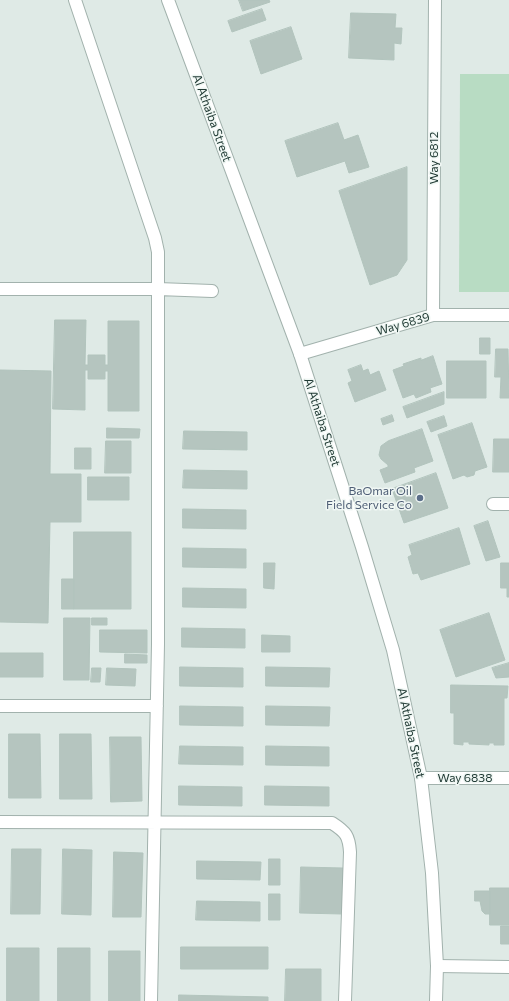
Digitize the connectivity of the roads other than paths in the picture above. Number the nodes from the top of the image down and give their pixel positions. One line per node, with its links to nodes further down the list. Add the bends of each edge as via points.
1 (75, 0): 5 (street, via 154,238 158,252)
2 (168, 0): 9 (street, Al Athaiba Street)
3 (435, 0): 7 (street, Way 6812)
4 (0, 289): 5 (street)
5 (158, 289): 6 (street); 13 (street)
6 (212, 291)
7 (433, 315): 8 (street, Way 6839); 9 (street, Way 6839)
8 (509, 315)
9 (300, 354): 14 (street, Al Athaiba Street, via 393,650)
10 (493, 504): 11 (street)
11 (509, 504)
12 (0, 706): 13 (street)
13 (157, 706): 17 (street)
14 (421, 778): 15 (street, Way 6838); 18 (street, Al Athaiba Street, via 432,873)
15 (509, 778)
16 (0, 822): 17 (street)
17 (155, 822): 20 (street); 21 (street, via 332,824 343,831 349,841 350,852)
18 (437, 966): 19 (street); 22 (street, Al Athaiba Street)
19 (509, 967)
20 (151, 1001)
21 (345, 1001)
22 (436, 1001)

